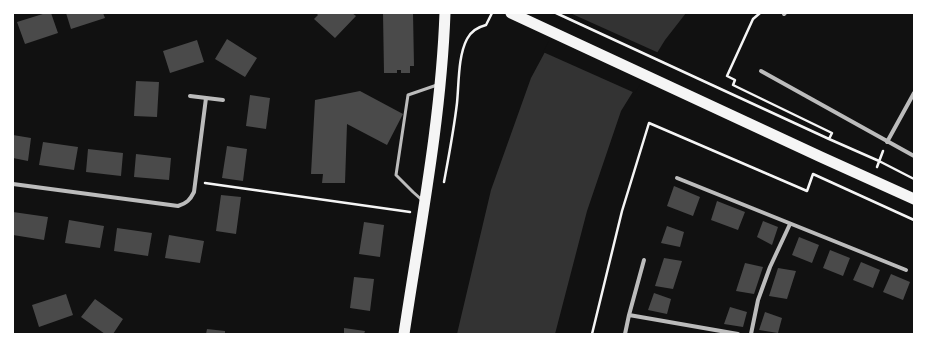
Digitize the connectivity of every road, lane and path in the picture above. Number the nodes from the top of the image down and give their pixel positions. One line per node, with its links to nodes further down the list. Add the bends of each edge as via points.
1 (445, 13): 6 (highway)
2 (492, 13): 19 (path, via 486,25 470,33 461,57 455,118)
3 (511, 13): 15 (highway)
4 (556, 13): 13 (path)
5 (761, 71): 11 (street)
6 (440, 84): 21 (highway); 21 (lane, via 408,95 396,175)
7 (914, 94): 11 (street)
8 (190, 96): 9 (street)
9 (206, 98): 10 (street); 17 (street)
10 (223, 100)
11 (887, 142): 12 (street); 13 (path)
12 (914, 156)
13 (879, 161): 15 (path); 16 (path)
14 (677, 178): 24 (street)
15 (872, 179): 20 (highway)
16 (914, 179)
17 (195, 181): 18 (street, via 190,199 178,206); 22 (path)
18 (13, 184)
19 (443, 186)
20 (914, 199)
21 (424, 201): 22 (highway)
22 (422, 214): 28 (highway)
23 (914, 220): 29 (path, via 813,174 807,191 649,123 622,211)
24 (790, 224): 26 (street); 32 (street, via 758,300)
25 (644, 260): 27 (street)
26 (906, 270)
27 (629, 314): 30 (street); 31 (street)
28 (404, 334)
29 (592, 334)
30 (625, 334)
31 (738, 334)
32 (751, 334)

